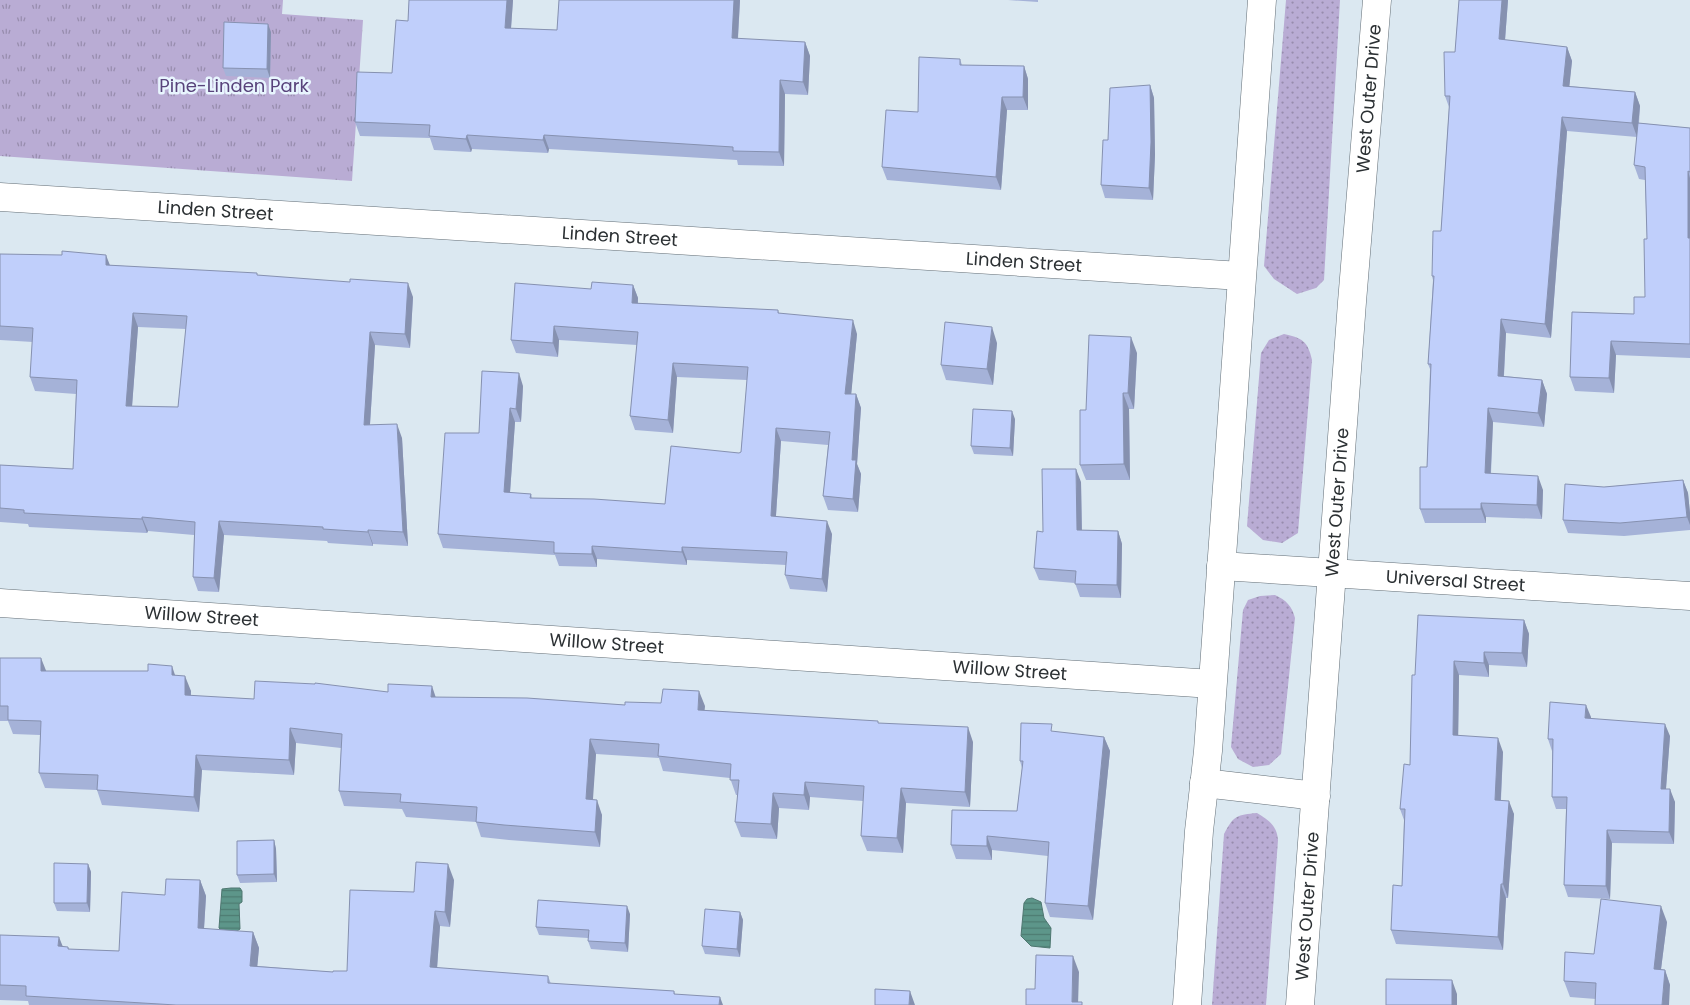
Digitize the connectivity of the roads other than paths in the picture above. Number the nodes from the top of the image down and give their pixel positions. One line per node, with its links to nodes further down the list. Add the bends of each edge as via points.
1 (1262, 0): 4 (street)
2 (1377, 0): 6 (street, West Outer Drive)
3 (0, 197): 4 (street, Linden Street)
4 (1241, 276): 5 (street)
5 (1221, 566): 6 (street, Universal Street); 9 (street)
6 (1332, 573): 7 (street, Universal Street); 11 (street, West Outer Drive)
7 (1690, 596)
8 (0, 602): 9 (street, Willow Street)
9 (1212, 684): 10 (street)
10 (1204, 783): 11 (street); 12 (street)
11 (1316, 796): 13 (street, West Outer Drive)
12 (1187, 1005)
13 (1300, 1005)

